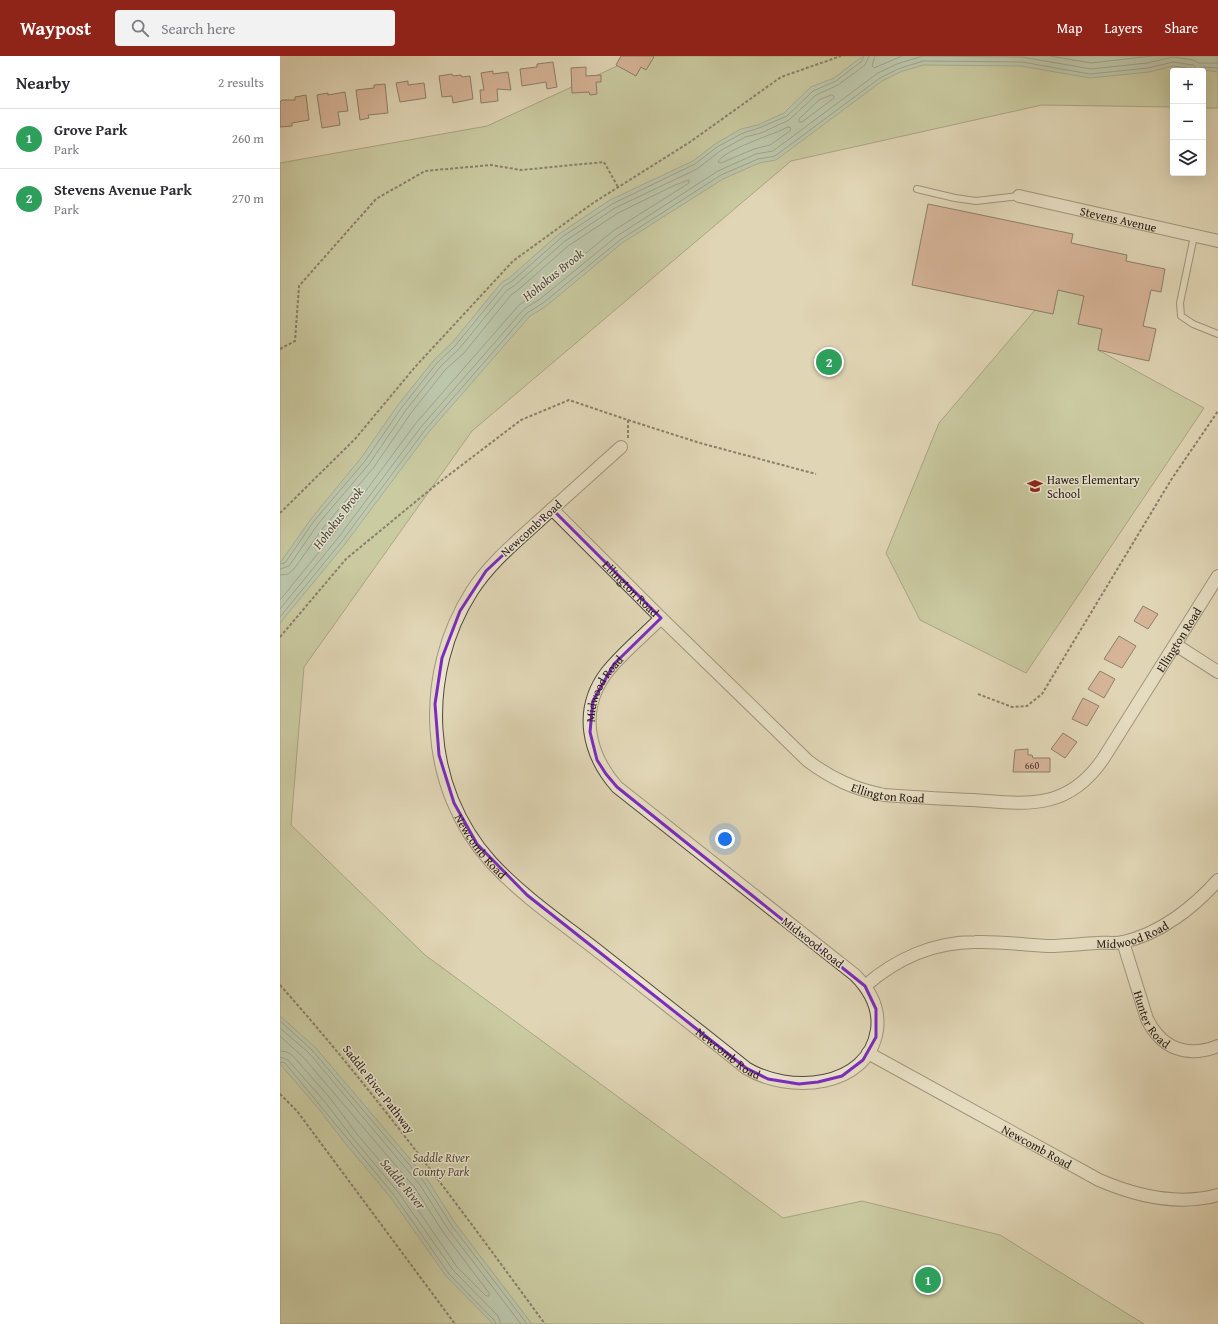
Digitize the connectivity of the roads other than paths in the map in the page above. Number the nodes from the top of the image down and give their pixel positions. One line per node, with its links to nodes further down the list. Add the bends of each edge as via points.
1 (917, 189): 2 (lane, via 976,201)
2 (1019, 196): 3 (street, Stevens Avenue)
3 (1194, 236): 4 (street, Stevens Avenue); 5 (lane, via 1180,303 1181,316)
4 (1218, 241)
5 (1218, 334)
6 (621, 447): 7 (street, Newcomb Road)
7 (552, 509): 9 (street, Ellington Road); 16 (street, Newcomb Road, via 486,571 460,611 442,658 435,704 439,755 449,790 464,824 492,862 527,895 751,1071 784,1083 818,1082 842,1076 852,1070)
8 (1218, 576): 10 (street, Ellington Road)
9 (661, 618): 10 (street, Ellington Road, via 808,761 844,784 884,795 1026,804 1056,798 1086,780 1097,768); 14 (street, Midwood Road, via 614,664 598,687 590,717 590,732 597,760 617,787 849,970)
10 (1176, 645): 11 (street)
11 (1218, 672)
12 (1218, 880): 13 (street, Midwood Road, via 1204,896 1181,913 1145,934)
13 (1123, 942): 14 (street, Midwood Road, via 1071,946 953,943 912,955 894,964); 15 (street, Hunter Road, via 1147,1019 1161,1040 1172,1047 1195,1052)
14 (865, 986): 16 (street, Newcomb Road, via 876,1009 877,1024 876,1037)
15 (1218, 1046)
16 (868, 1053): 17 (street, Newcomb Road, via 1121,1190 1166,1199)
17 (1218, 1195)

